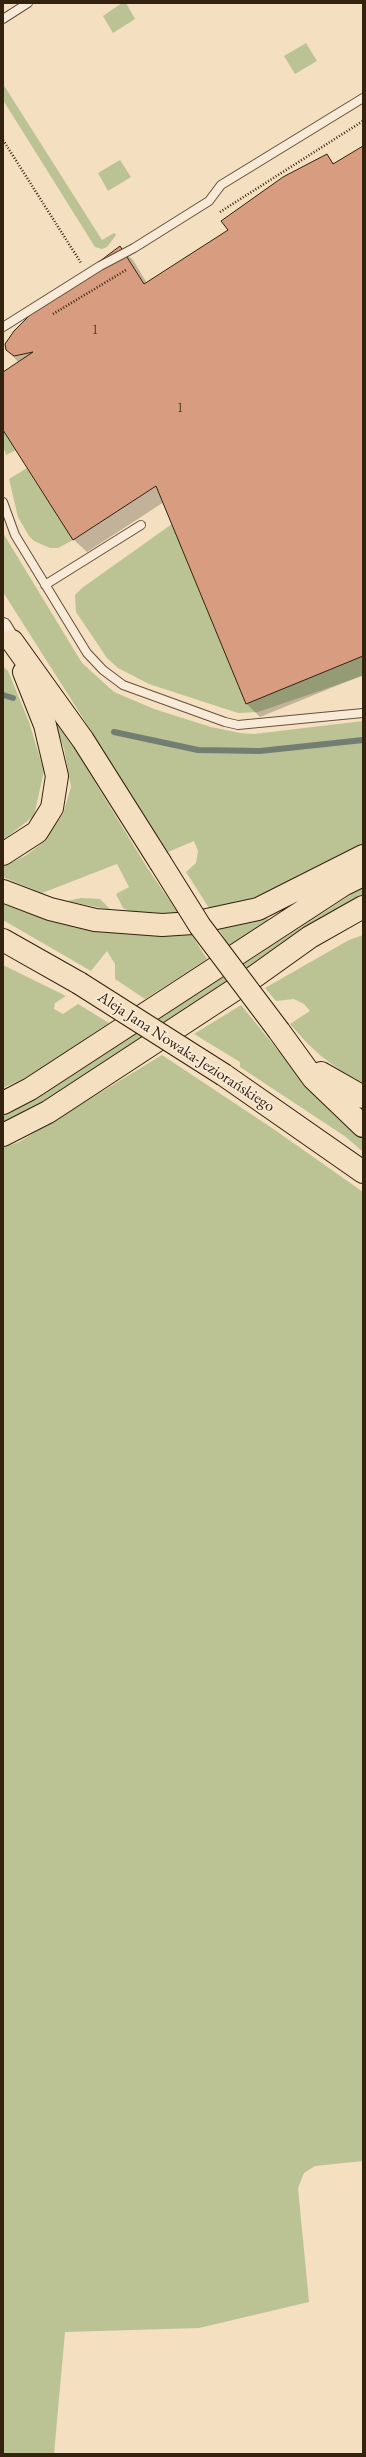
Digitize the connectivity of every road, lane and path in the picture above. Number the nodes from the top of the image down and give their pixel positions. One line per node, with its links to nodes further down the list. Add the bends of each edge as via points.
1 (28, 3): 2 (lane)
2 (3, 19)
3 (363, 98): 6 (lane, via 221,185 209,201)
4 (3, 140): 5 (path)
5 (84, 268)
6 (3, 327)
7 (3, 502): 9 (lane, via 15,535)
8 (141, 525): 9 (lane)
9 (45, 585): 11 (lane, via 87,653 103,670 123,685 238,725)
10 (6, 636): 12 (main road, via 45,725 57,776 52,808 37,832); 20 (main road, bridge, via 83,740 204,932)
11 (363, 713)
12 (3, 854)
13 (363, 856): 15 (main road, via 258,909 193,923 162,925 95,920 50,909)
14 (363, 875): 22 (main road, via 343,885 30,1089)
15 (3, 891)
16 (363, 907): 19 (main road, via 310,937)
17 (363, 922): 19 (main road, via 335,932)
18 (3, 940): 25 (main road, Aleja Jana Nowaka-Jeziorańskiego, bridge, via 79,983 224,1075)
19 (254, 977): 24 (main road, via 48,1112)
20 (279, 1031): 21 (main road, via 324,1076); 23 (main road, via 313,1078)
21 (363, 1097)
22 (3, 1103)
23 (363, 1126)
24 (3, 1135)
25 (363, 1172)

